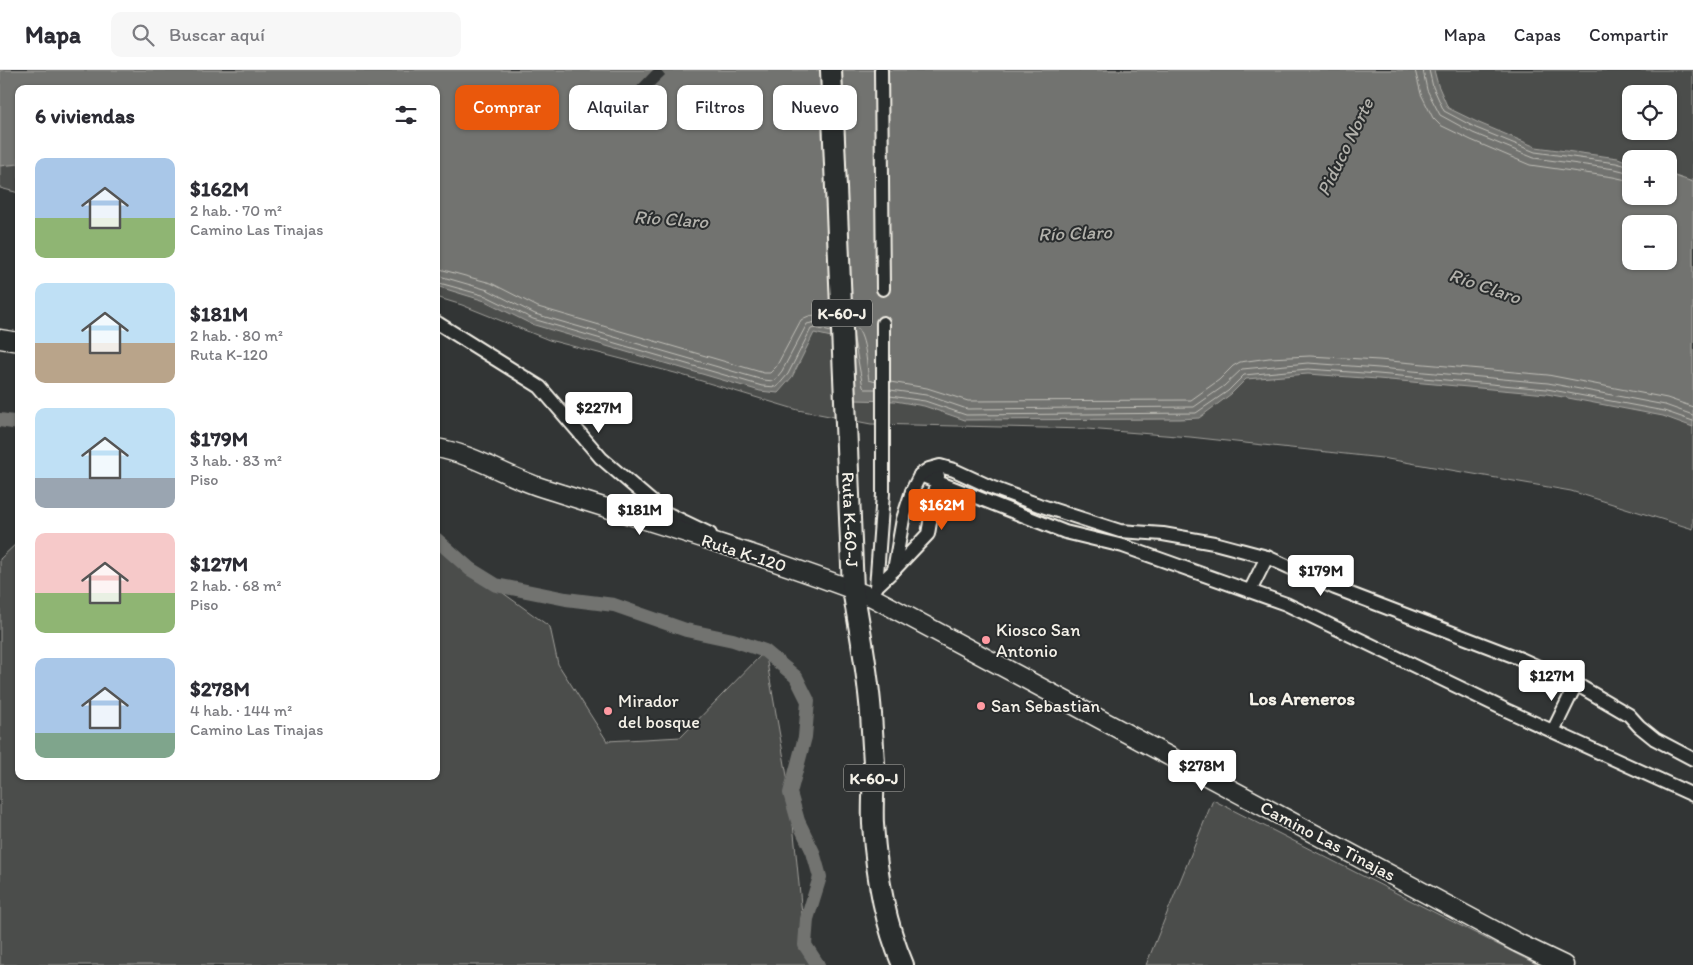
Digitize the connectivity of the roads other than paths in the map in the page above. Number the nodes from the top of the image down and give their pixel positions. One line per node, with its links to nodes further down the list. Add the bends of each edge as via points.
1 (832, 70): 15 (main road, Ruta K-60-J / K-60-J)
2 (881, 70): 3 (street)
3 (883, 289)
4 (883, 323): 17 (street, via 883,494)
5 (440, 324): 12 (street, via 540,387 601,458 664,512)
6 (0, 339): 7 (street)
7 (15, 341)
8 (440, 449): 12 (street, Ruta K-120, via 483,463 535,486)
9 (940, 466): 10 (street); 11 (street); 13 (street, via 1039,505 1120,531 1164,534)
10 (920, 475): 11 (street); 14 (street, via 903,519)
11 (936, 482): 14 (street, via 928,534); 16 (street, via 1064,532 1123,546)
12 (758, 556): 15 (street, Ruta K-120)
13 (1267, 557): 16 (street); 18 (street, via 1335,588 1521,659)
14 (894, 570): 17 (street)
15 (853, 589): 17 (street, Camino Las Tinajas); 22 (main road, Ruta K-60-J / K-60-J, via 871,712 877,871 886,913)
16 (1250, 591): 19 (street, via 1286,604)
17 (874, 592): 23 (street, Camino Las Tinajas)
18 (1576, 684): 19 (street); 20 (street, via 1629,715 1655,739)
19 (1553, 731): 21 (street)
20 (1693, 758)
21 (1693, 795)
22 (903, 965)
23 (1564, 965)

